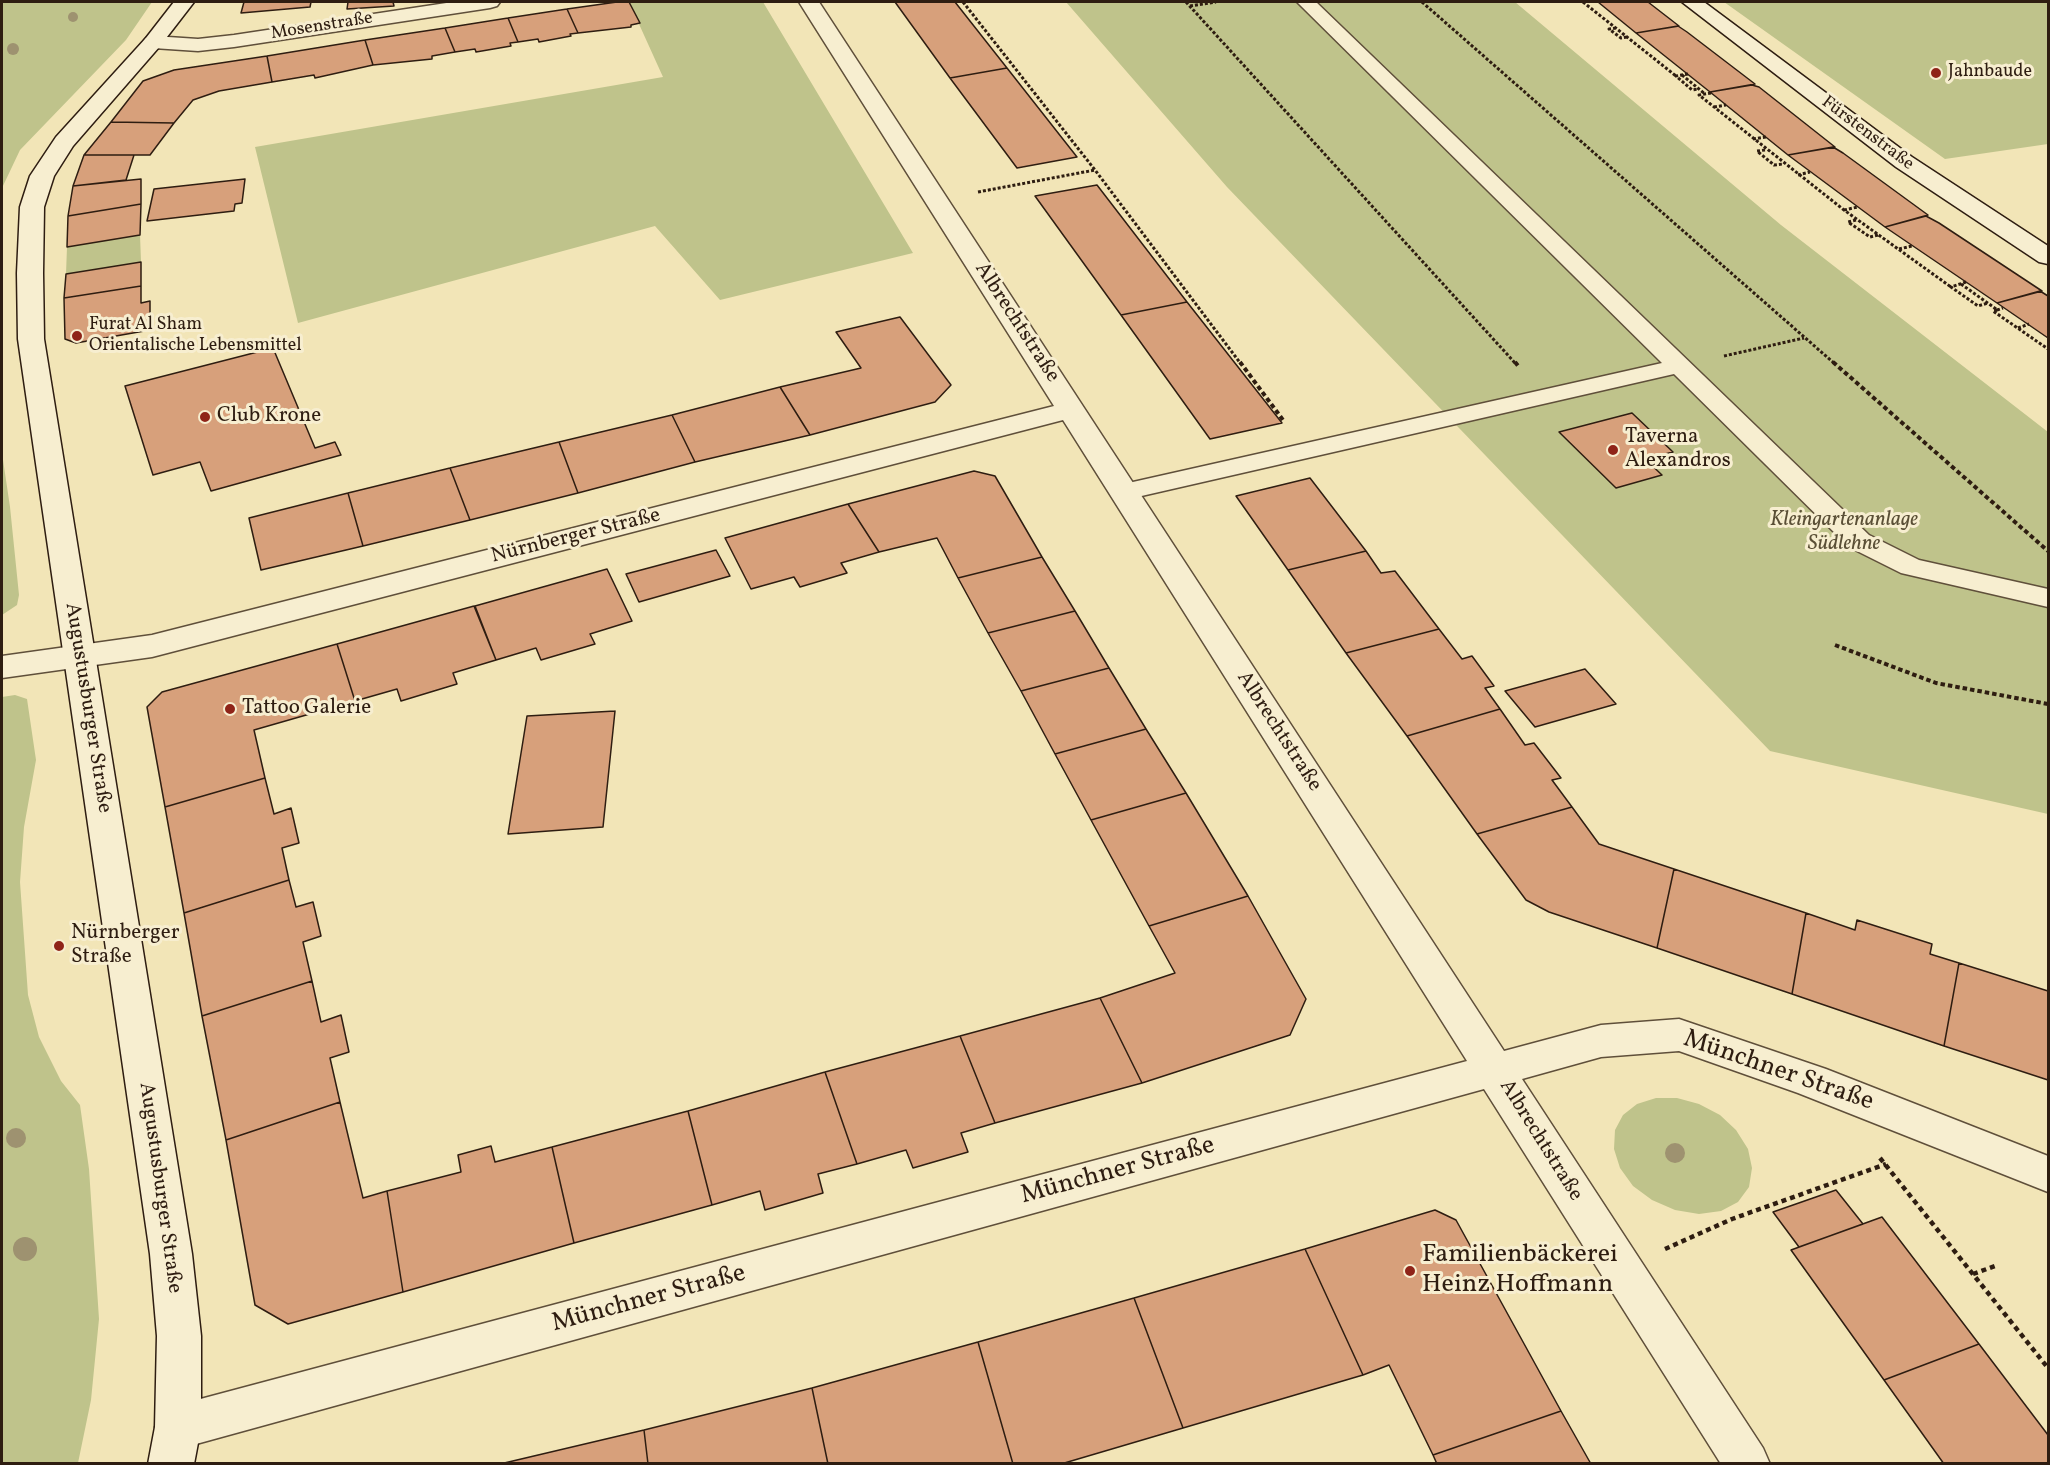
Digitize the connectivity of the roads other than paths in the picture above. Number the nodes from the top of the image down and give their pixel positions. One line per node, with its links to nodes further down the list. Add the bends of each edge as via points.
1 (184, 2): 6 (street, Augustusburger Straße)
2 (490, 2): 6 (street, Mosenstraße, via 234,41 198,45)
3 (809, 2): 9 (street, Albrechtstraße)
4 (1306, 2): 8 (lane)
5 (1692, 2): 7 (street, Fürstenstraße, via 1904,162)
6 (153, 42): 12 (street, Augustusburger Straße, via 64,142 42,176 32,207 31,339)
7 (2049, 256)
8 (1679, 366): 10 (lane); 11 (lane, via 1859,541 1911,567)
9 (1071, 410): 10 (street, Albrechtstraße); 12 (street, Nürnberger Straße, via 152,646)
10 (1124, 492): 14 (street, Albrechtstraße)
11 (2049, 598)
12 (79, 657): 13 (street, Nürnberger Straße); 16 (street, Augustusburger Straße, via 171,1254 179,1336)
13 (2, 667)
14 (1495, 1070): 15 (street, Münchner Straße, via 1601,1041 1679,1035 1812,1081); 16 (street, Münchner Straße); 17 (street, Albrechtstraße)
15 (2049, 1174)
16 (175, 1445)
17 (1747, 1464)

